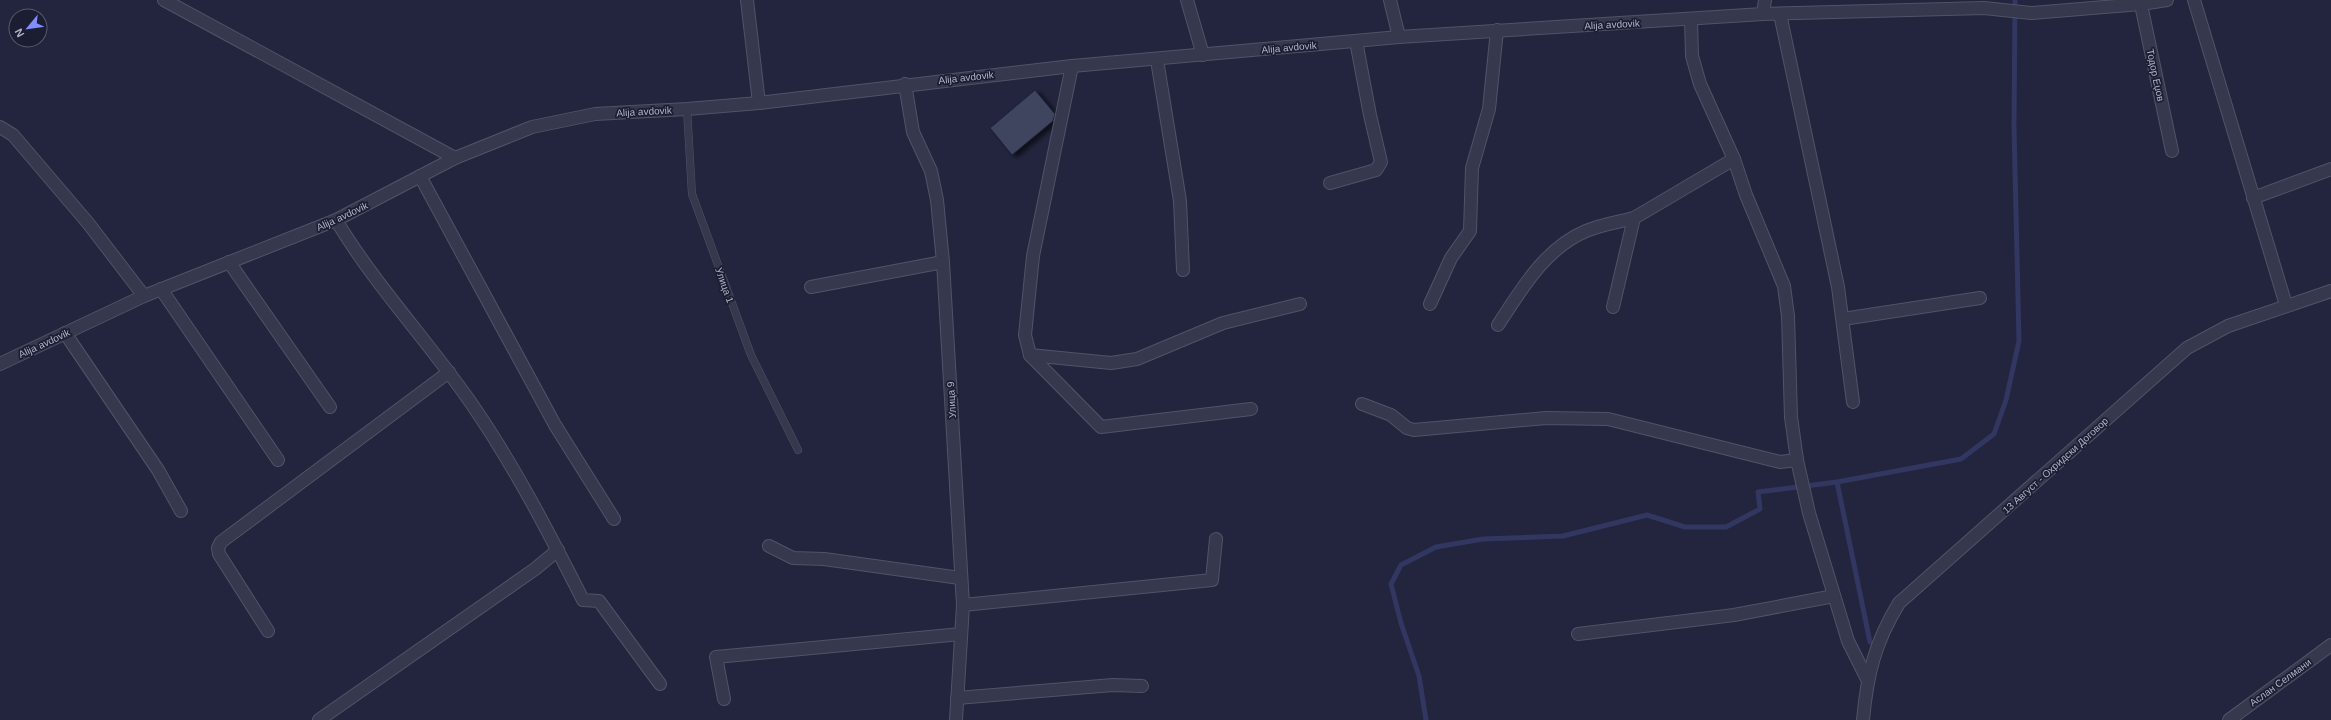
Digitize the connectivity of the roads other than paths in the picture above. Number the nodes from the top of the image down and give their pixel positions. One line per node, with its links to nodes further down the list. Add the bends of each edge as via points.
1 (164, 0): 26 (street)
2 (747, 0): 22 (street)
3 (1187, 0): 18 (street)
4 (1390, 0): 16 (street)
5 (1765, 0): 12 (street)
6 (2051, 0): 11 (street)
7 (2167, 0): 9 (street)
8 (2194, 0): 31 (street)
9 (2140, 2): 11 (street); 25 (street, Тодор Еџов)
10 (1896, 6): 11 (street, Alija avdovik, via 1984,8 2030,13); 13 (street, Alija avdovik)
11 (2060, 10)
12 (1763, 14): 13 (street, Alija avdovik); 14 (street, Alija avdovik)
13 (1780, 14): 46 (street)
14 (1691, 20): 15 (street, Alija avdovik); 27 (street, via 1695,70)
15 (1497, 30): 16 (street, Alija avdovik); 43 (street, via 1489,110 1472,168 1470,231 1451,258)
16 (1399, 37): 17 (street, Alija avdovik)
17 (1356, 41): 18 (street, Alija avdovik); 30 (street, via 1381,162 1376,170)
18 (1203, 55): 19 (street, Alija avdovik)
19 (1156, 60): 20 (street, Alija avdovik); 36 (street, via 1180,202)
20 (1072, 66): 21 (street, Alija avdovik); 49 (street, via 1033,256 1025,335)
21 (905, 84): 22 (street, Alija avdovik); 35 (street, Улица 9, via 912,132 930,171 937,200)
22 (759, 103): 23 (street, Alija avdovik)
23 (688, 109): 26 (street, Alija avdovik, via 595,114 532,127); 56 (lane, Улица 1, via 692,194 751,355)
24 (0, 127): 40 (street, via 13,135 88,223)
25 (2172, 151)
26 (455, 158): 29 (street, Alija avdovik)
27 (1734, 159): 32 (street); 58 (street, via 1746,195 1784,286 1788,316 1791,417)
28 (2331, 168): 31 (street)
29 (420, 176): 33 (street, Alija avdovik); 60 (street, via 556,425)
30 (1330, 184)
31 (2253, 198): 44 (street)
32 (1634, 218): 45 (street); 47 (street, via 1586,231 1563,244 1531,274)
33 (336, 220): 34 (street, Alija avdovik); 51 (street, via 356,254)
34 (229, 262): 38 (street, Alija avdovik); 54 (street)
35 (943, 262): 37 (street); 64 (street, Улица 9)
36 (1183, 270)
37 (810, 287)
38 (161, 289): 40 (street, Alija avdovik); 57 (street)
39 (2331, 290): 44 (street, 13 Август - Охридски Договор)
40 (144, 296): 48 (street, Alija avdovik)
41 (1980, 298): 46 (street)
42 (1300, 304): 49 (street, via 1223,323 1137,359 1111,363)
43 (1430, 304)
44 (2286, 305): 71 (street, 13 Август - Охридски Договор, via 2228,326 2187,348 1899,603 1875,649)
45 (1613, 307)
46 (1843, 319): 52 (street)
47 (1498, 324)
48 (65, 333): 50 (street, Alija avdovik); 59 (street, via 158,470)
49 (1030, 355): 55 (street, via 1101,427)
50 (0, 364)
51 (449, 372): 63 (street, via 508,459); 67 (street, via 221,542 219,554)
52 (1853, 402)
53 (1362, 404): 58 (street, via 1391,415 1407,428 1414,430 1546,418 1608,419 1780,462)
54 (330, 407)
55 (1251, 409)
56 (798, 450)
57 (278, 460)
58 (1797, 460): 65 (street, via 1809,513)
59 (181, 511)
60 (614, 519)
61 (1216, 539): 66 (street, via 1212,580)
62 (768, 546): 64 (street, via 793,558 824,559)
63 (558, 550): 72 (street, via 583,600 599,601); 76 (street, via 535,569)
64 (960, 578): 66 (street, Улица 9)
65 (1834, 596): 69 (street, via 1740,614); 71 (street, via 1848,642)
66 (963, 605): 68 (street, Улица 9)
67 (268, 631)
68 (961, 634): 74 (street, Улица 9); 75 (street, via 716,657)
69 (1578, 634)
70 (2331, 645): 79 (street, Аслан Селмани)
71 (1868, 681): 78 (street, 13 Август - Охридски Договор)
72 (660, 684)
73 (1142, 686): 74 (street, via 1113,685)
74 (957, 698): 77 (street, Улица 9)
75 (724, 699)
76 (319, 720)
77 (956, 720)
78 (1863, 720)
79 (2229, 720)

